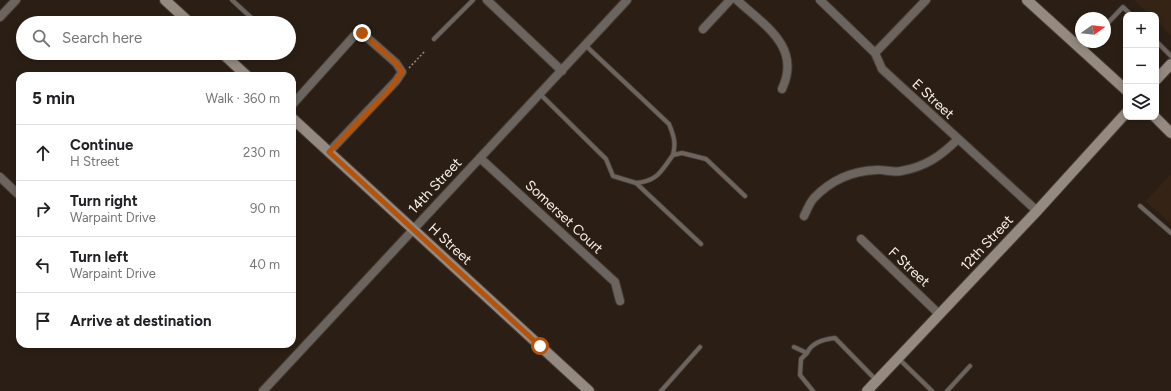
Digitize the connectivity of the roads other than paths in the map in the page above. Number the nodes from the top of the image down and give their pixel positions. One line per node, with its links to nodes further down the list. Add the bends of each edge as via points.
1 (16, 0): 15 (street)
2 (232, 0): 14 (lane)
3 (474, 0): 18 (lane)
4 (487, 0): 26 (street)
5 (627, 0): 20 (street, 14th Street)
6 (730, 0): 17 (street)
7 (737, 0): 30 (street, via 774,34 784,48 788,60 787,78)
8 (820, 0): 22 (street, E Street)
9 (926, 0): 22 (street)
10 (1027, 0): 21 (street)
11 (170, 2): 13 (street)
12 (1128, 12): 16 (lane, via 1123,7)
13 (183, 16)
14 (249, 16)
15 (0, 17)
16 (1111, 20)
17 (703, 29)
18 (434, 39)
19 (1159, 44): 23 (lane)
20 (585, 46): 26 (street, 14th Street); 39 (lane, via 669,124 675,138)
21 (1082, 50): 29 (street)
22 (875, 53): 37 (street, E Street, via 882,69)
23 (1171, 56)
24 (229, 60): 27 (street)
25 (1171, 64): 28 (street)
26 (562, 71): 31 (street, 14th Street)
27 (242, 72)
28 (1159, 77)
29 (1123, 87)
30 (782, 89)
31 (540, 94): 40 (street, 14th Street); 42 (lane, via 606,159 613,176)
32 (296, 100): 38 (street, via 354,36 362,33 396,63 402,72 388,91)
33 (1123, 116): 46 (street, 12th Street)
34 (1158, 120): 36 (street)
35 (296, 122): 38 (street, H Street)
36 (1171, 133)
37 (958, 139): 46 (street, E Street); 47 (street, via 942,155 921,166 899,172 878,170 851,173 832,183 813,198)
38 (329, 152): 48 (street, H Street)
39 (672, 155): 42 (lane, via 656,178); 44 (lane, via 682,152 706,159)
40 (480, 158): 48 (street, 14th Street); 52 (street, Somerset Court, via 615,282)
41 (0, 177): 43 (street)
42 (636, 183): 51 (lane)
43 (16, 192)
44 (745, 196)
45 (1140, 206): 49 (lane)
46 (1037, 211): 53 (street, 12th Street)
47 (804, 216)
48 (413, 229): 60 (street, H Street); 61 (street, 14th Street)
49 (1171, 233)
50 (861, 239): 53 (street, F Street)
51 (701, 244)
52 (620, 301)
53 (939, 314): 57 (street, 12th Street)
54 (700, 347): 62 (lane)
55 (794, 347): 56 (lane)
56 (807, 353): 59 (lane, via 821,340 835,338); 63 (lane, via 801,359 800,375)
57 (897, 358): 59 (street, 12th Street); 65 (lane)
58 (970, 366): 66 (lane)
59 (877, 380): 64 (street, 12th Street)
60 (585, 390)
61 (263, 391)
62 (661, 391)
63 (813, 391)
64 (867, 391)
65 (932, 391)
66 (947, 391)

